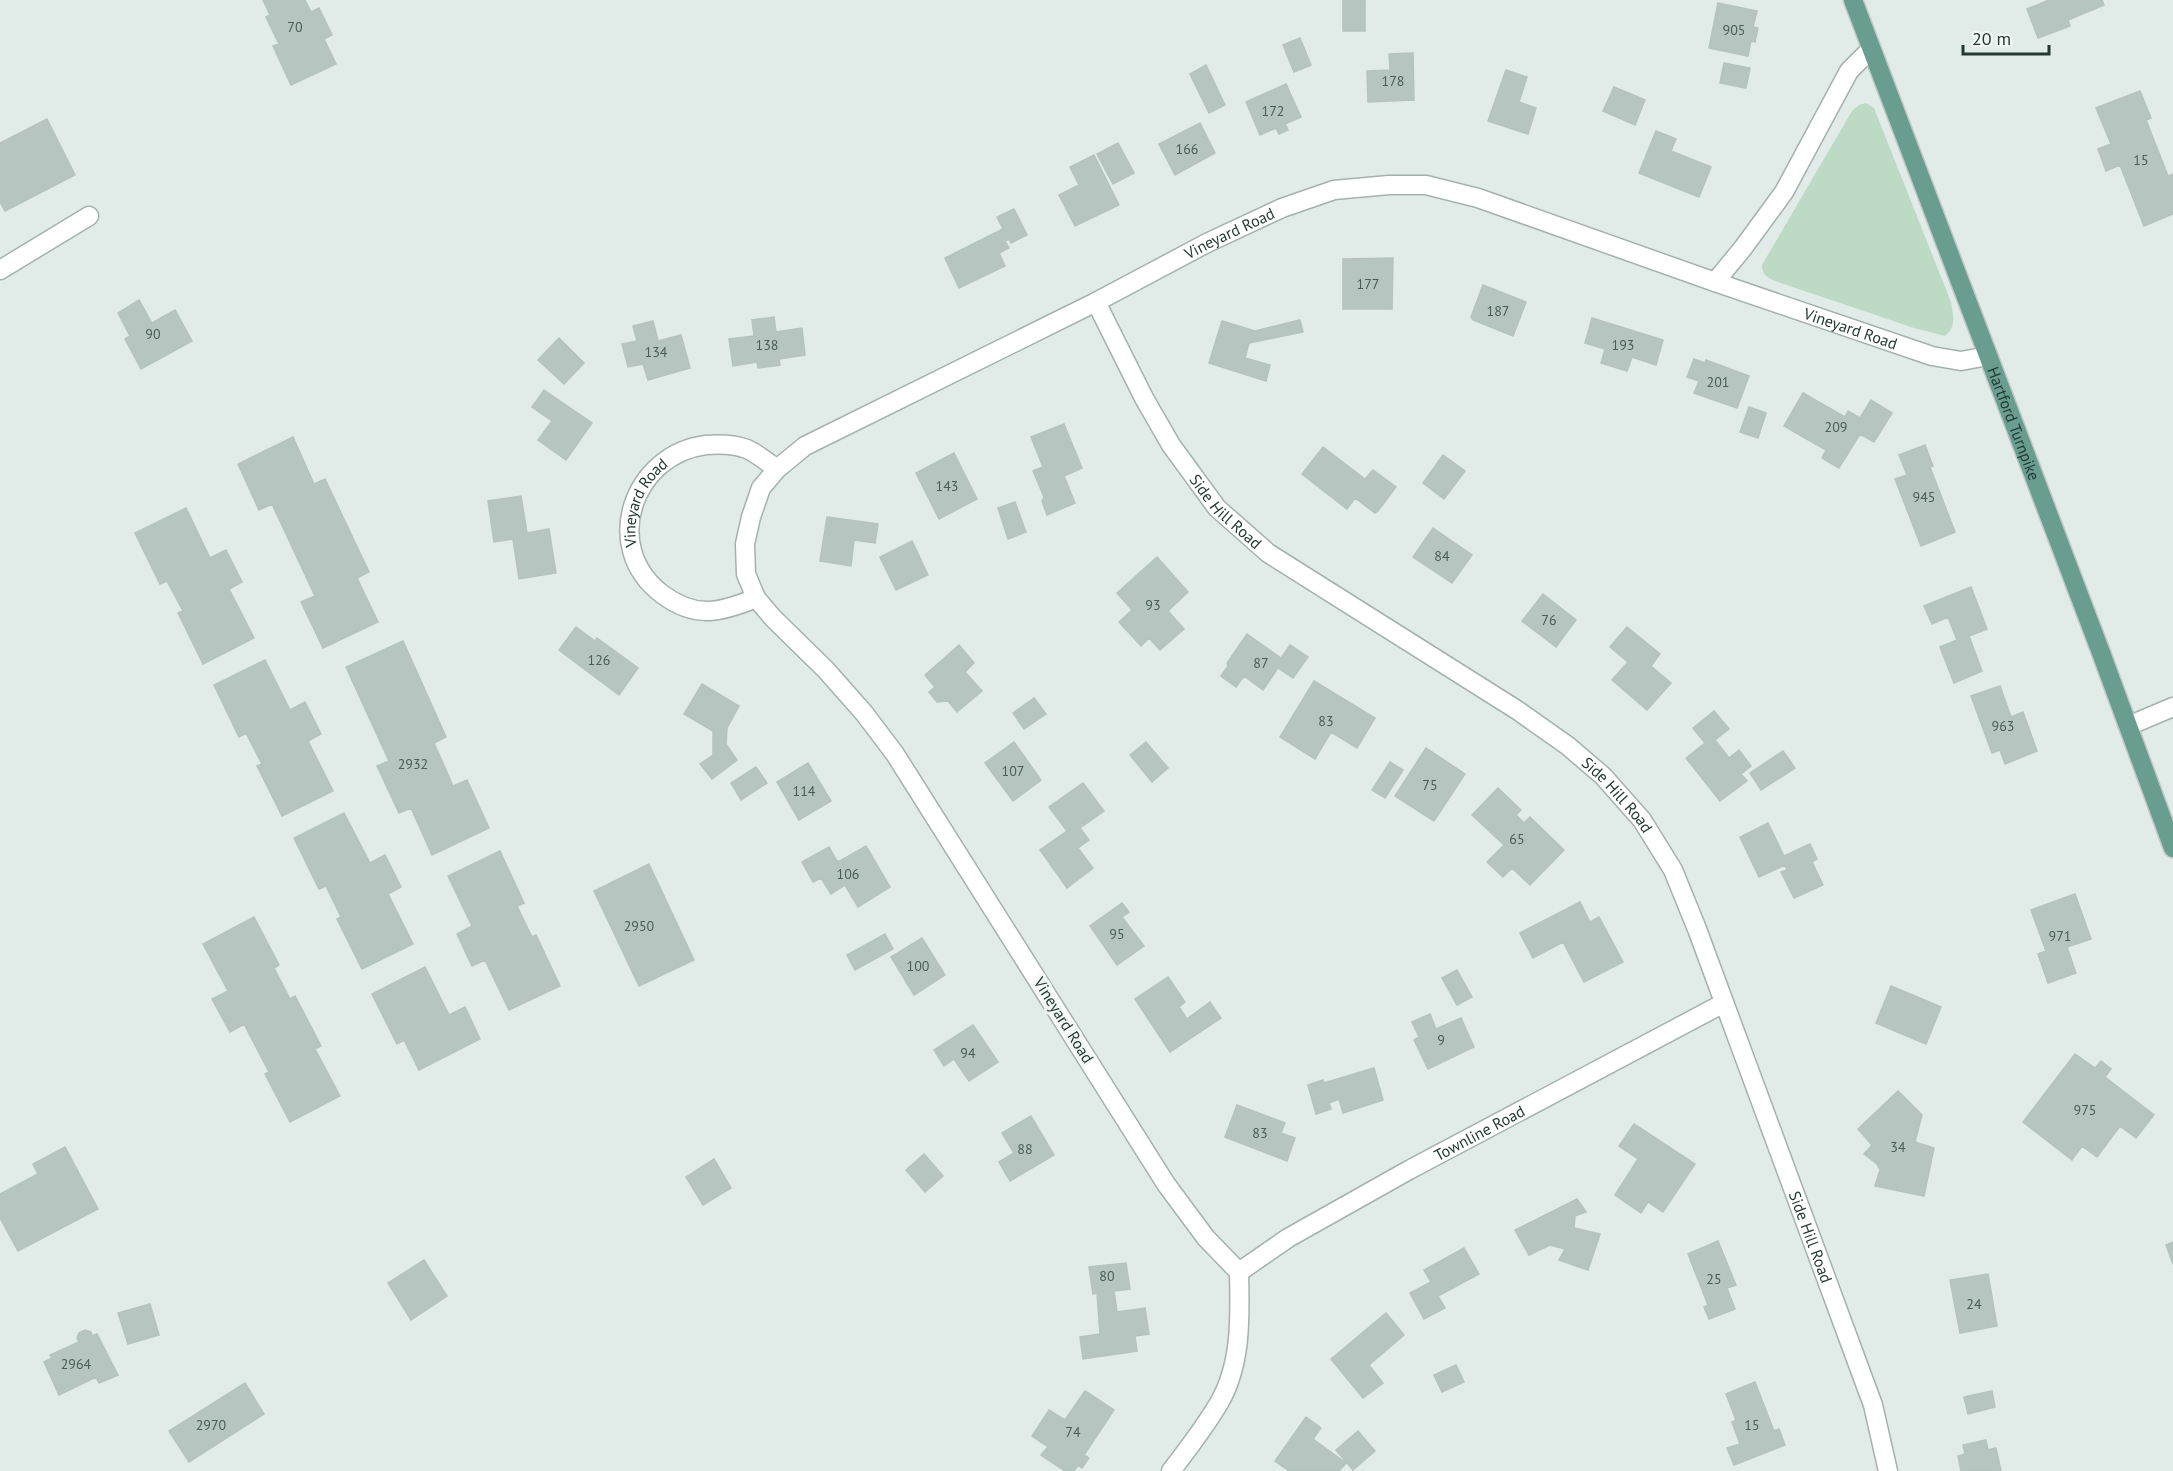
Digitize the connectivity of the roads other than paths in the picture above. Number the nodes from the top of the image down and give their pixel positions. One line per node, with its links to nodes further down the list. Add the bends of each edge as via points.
1 (1853, 0): 2 (main road, Hartford Turnpike)
2 (1872, 49): 5 (street, via 1849,71 1784,192); 7 (main road, Hartford Turnpike)
3 (89, 216): 4 (street)
4 (0, 270)
5 (1715, 282): 6 (street, Vineyard Road, via 1478,198 1426,185 1389,185 1334,190 1282,208); 7 (street, Vineyard Road, via 1932,356 1961,361)
6 (1096, 302): 8 (street, Vineyard Road, via 805,446); 13 (street, Side Hill Road, via 1171,445 1217,508 1268,553 1516,710 1603,776 1642,820 1673,870)
7 (1988, 356): 11 (main road, Hartford Turnpike)
8 (777, 469): 9 (street, Vineyard Road, via 761,488 745,544 746,574); 9 (street, Vineyard Road, via 744,448 720,444 689,447 662,461 643,484 632,509 628,539 635,564 651,585 671,601 697,611 728,609)
9 (756, 598): 14 (street, Vineyard Road, via 826,670 895,754 1166,1184 1206,1238)
10 (2173, 707): 11 (street)
11 (2128, 726): 12 (main road, Hartford Turnpike)
12 (2173, 848)
13 (1724, 1003): 14 (street, Townline Road, via 1409,1170 1288,1238); 16 (street, Side Hill Road, via 1873,1405)
14 (1239, 1272): 15 (street, via 1239,1329 1230,1379 1220,1402)
15 (1171, 1471)
16 (1888, 1471)

